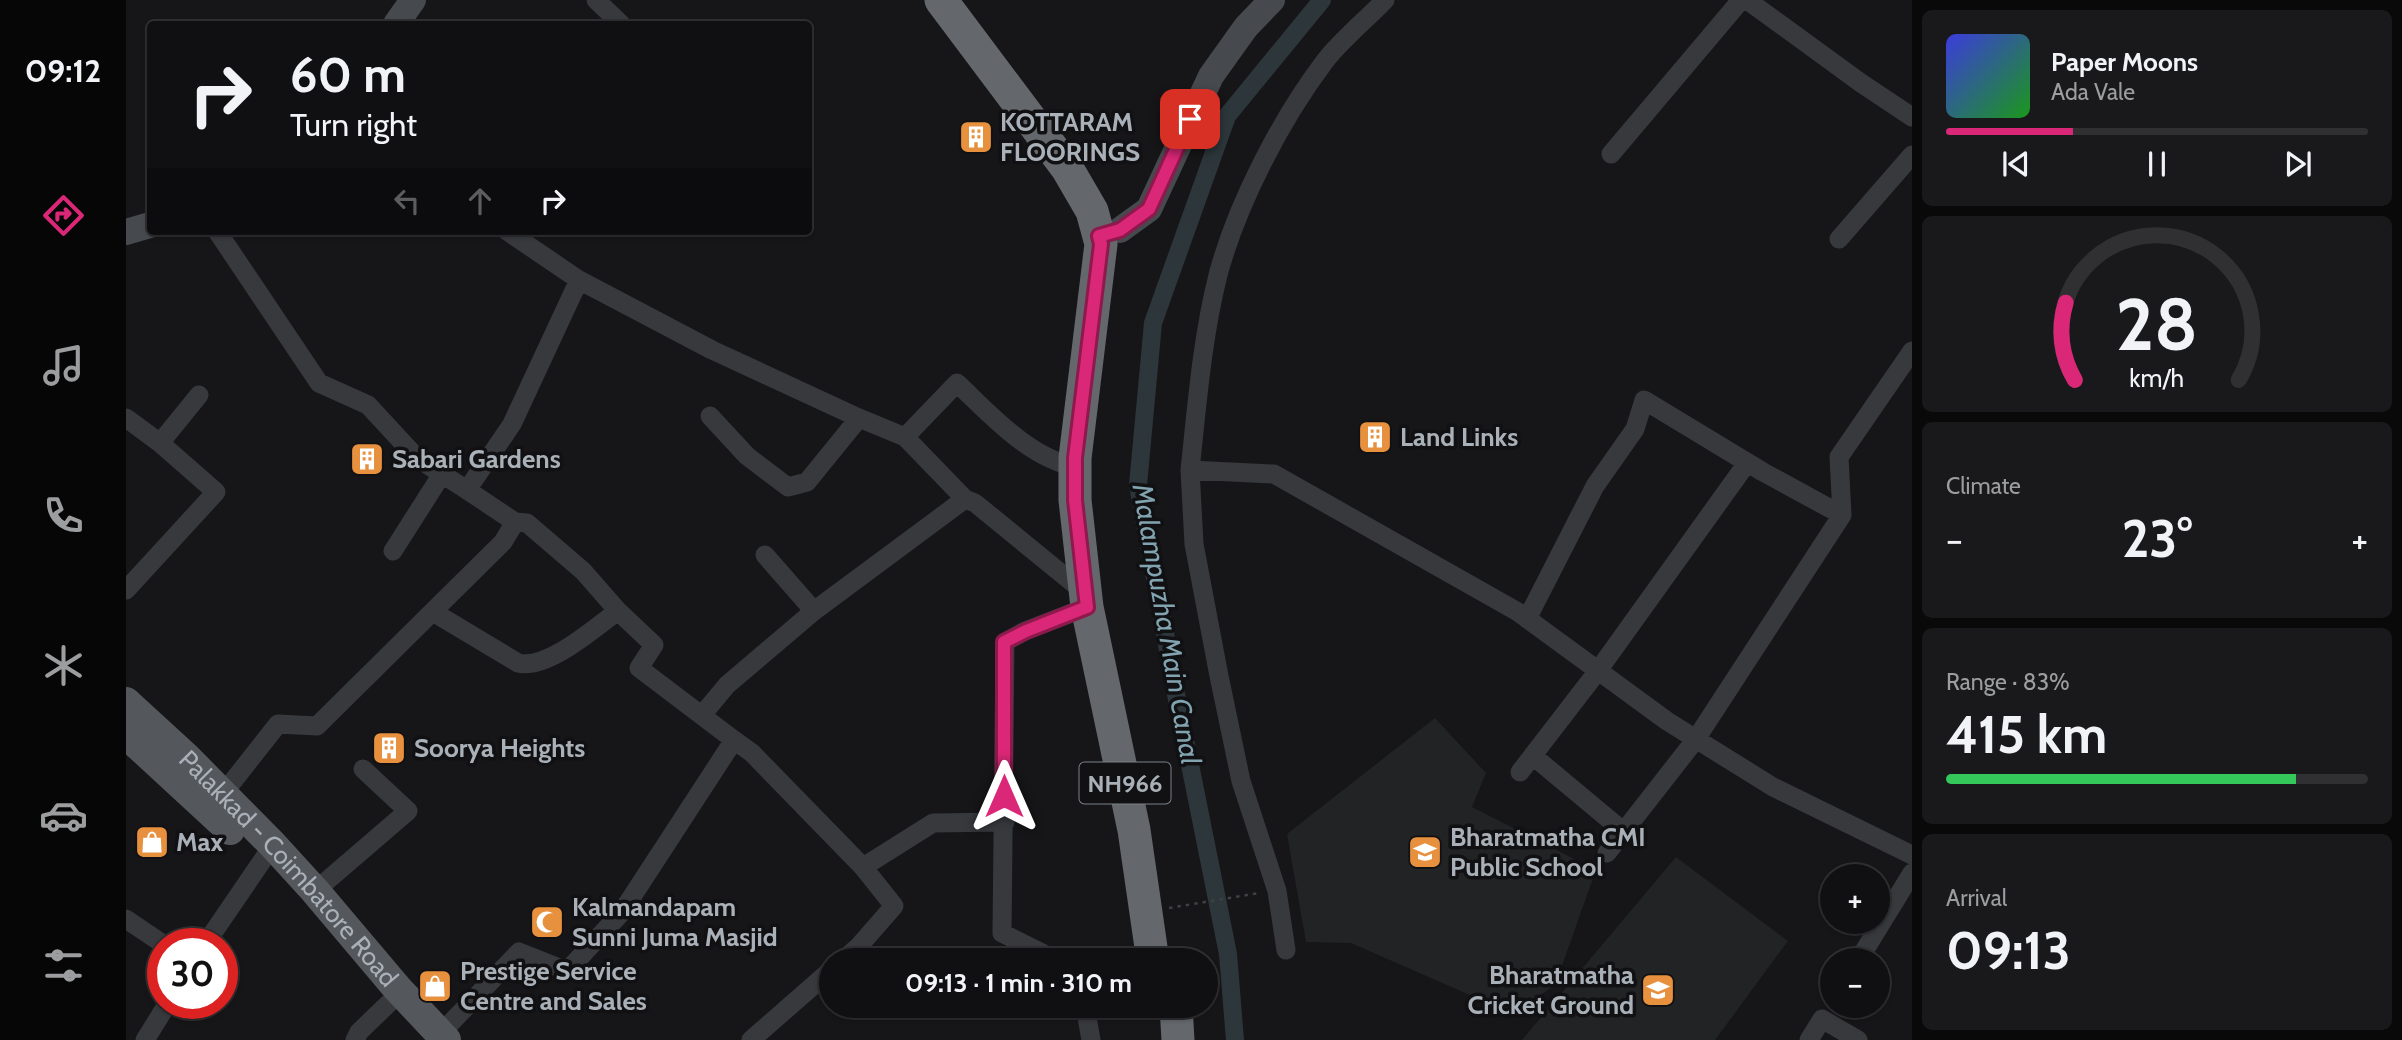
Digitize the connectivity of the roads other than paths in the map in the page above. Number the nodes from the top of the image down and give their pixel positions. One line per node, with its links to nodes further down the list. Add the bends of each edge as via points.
1 (412, 0): 9 (street)
2 (596, 0): 10 (street)
3 (941, 0): 16 (highway, NH966)
4 (961, 0): 16 (highway, NH966, via 1102,188)
5 (1272, 0): 16 (street, via 1211,76 1149,209)
6 (1385, 0): 30 (street, via 1327,58 1288,114 1238,216 1219,274 1201,365)
7 (1741, 0): 12 (street)
8 (1747, 0): 11 (street)
9 (398, 21)
10 (618, 21)
11 (1912, 117)
12 (1611, 154)
13 (1912, 155): 19 (street)
14 (147, 226): 15 (street)
15 (126, 232)
16 (1110, 233): 29 (highway, NH966, via 1101,244); 67 (highway, NH966, via 1094,478 1110,610)
17 (220, 235): 31 (street, via 319,383 368,405 417,458)
18 (513, 235): 20 (street)
19 (1839, 239)
20 (579, 280): 25 (street, via 712,350); 32 (street, via 512,424)
21 (1912, 351): 34 (street, via 1839,457)
22 (199, 395): 27 (street)
23 (710, 416): 25 (street, via 747,456 788,487 807,482)
24 (126, 418): 27 (street)
25 (859, 418): 26 (street)
26 (905, 437): 29 (street, via 957,383 1013,435 1059,464); 33 (street)
27 (160, 443): 38 (street, via 216,492)
28 (1747, 463): 34 (street); 43 (street, via 1644,400 1635,429 1595,486); 44 (street)
29 (1075, 467): 39 (highway, NH966)
30 (1190, 471): 43 (street, via 1274,474); 69 (street, via 1194,544 1222,689 1241,781 1276,891)
31 (442, 474): 32 (street); 36 (street)
32 (467, 490): 35 (street)
33 (965, 499): 39 (street); 41 (street)
34 (1842, 516): 47 (street)
35 (515, 522): 40 (street, via 527,523 583,571); 42 (street, via 503,542)
36 (393, 551)
37 (765, 555): 41 (street)
38 (126, 590)
39 (1086, 597): 53 (street, via 1004,642); 66 (highway, NH966, via 1133,830)
40 (618, 611): 42 (street, via 548,660 526,665); 45 (street, via 654,645 639,668)
41 (814, 611): 45 (street, via 727,685)
42 (433, 612): 52 (street, via 317,726 278,724)
43 (1527, 619): 44 (street)
44 (1597, 672): 47 (street); 49 (street)
45 (702, 715): 48 (street)
46 (131, 722): 52 (main road, Palakkad - Coimbatore Road); 55 (main road, Palakkad - Coimbatore Road)
47 (1696, 739): 54 (street); 57 (street, via 1773,787)
48 (734, 740): 58 (street); 79 (street, via 622,912 566,971 519,952)
49 (1533, 756): 51 (street); 54 (street)
50 (363, 769): 60 (street, via 408,811)
51 (1520, 772)
52 (222, 795): 55 (main road, Palakkad - Coimbatore Road)
53 (1005, 822): 58 (street, via 933,823); 65 (street, via 1002,933)
54 (1623, 831): 56 (street)
55 (267, 853): 60 (main road, Palakkad - Coimbatore Road); 62 (street); 71 (main road, Palakkad - Coimbatore Road)
56 (1606, 853)
57 (1912, 855)
58 (863, 867): 64 (street, via 894,906)
59 (1912, 873): 68 (street)
60 (315, 891): 79 (main road, Palakkad - Coimbatore Road)
61 (126, 919): 63 (street)
62 (216, 928)
63 (147, 933)
64 (857, 948)
65 (1032, 948)
66 (1151, 948)
67 (1169, 948)
68 (1866, 948)
69 (1286, 950)
70 (819, 980): 83 (street)
71 (389, 1003): 79 (main road, Palakkad - Coimbatore Road); 82 (street)
72 (1087, 1018): 84 (street)
73 (1159, 1018): 85 (highway)
74 (1177, 1018): 86 (highway)
75 (1823, 1018): 87 (street)
76 (1834, 1018): 88 (street)
77 (158, 1019): 81 (street)
78 (126, 1036): 80 (street)
79 (437, 1038)
80 (136, 1040)
81 (145, 1040)
82 (355, 1040)
83 (751, 1040)
84 (1091, 1040)
85 (1160, 1040)
86 (1178, 1040)
87 (1809, 1040)
88 (1858, 1040)

